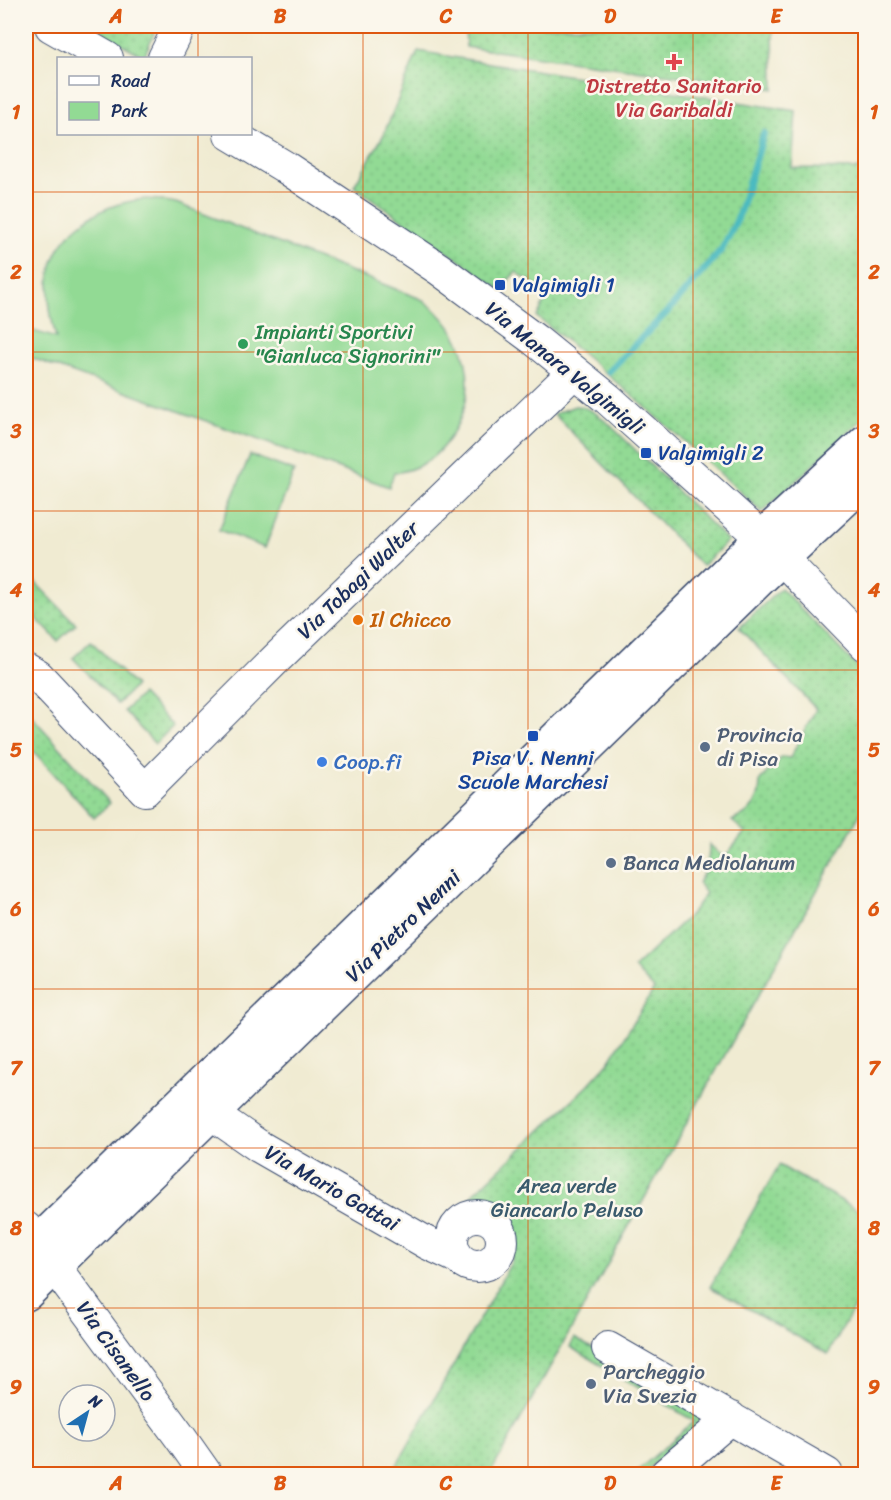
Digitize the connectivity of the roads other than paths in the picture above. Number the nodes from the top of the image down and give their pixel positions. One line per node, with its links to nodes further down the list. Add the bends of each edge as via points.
1 (51, 26): 3 (street)
2 (180, 26): 4 (street)
3 (105, 57)
4 (164, 57)
5 (232, 135): 6 (street, Via Manara Valgimigli, via 438,269)
6 (574, 372): 9 (street, Via Manara Valgimigli, via 636,422); 11 (street, Via Tobagi Walter, via 145,790 38,676)
7 (866, 441): 9 (main road)
8 (866, 480): 9 (main road)
9 (772, 548): 10 (street, Via Manara Valgimigli); 12 (main road, Via Pietro Nenni); 13 (main road, Via Pietro Nenni)
10 (866, 645)
11 (26, 669)
12 (211, 1113): 13 (main road, Via Pietro Nenni); 14 (street, Via Mario Gattai, via 260,1147)
13 (35, 1248): 15 (main road, Via Pietro Nenni); 19 (street, Via Cisanello)
14 (458, 1257)
15 (26, 1294)
16 (608, 1348): 17 (street)
17 (731, 1418): 18 (street); 20 (street)
18 (672, 1473)
19 (206, 1474)
20 (827, 1474)

